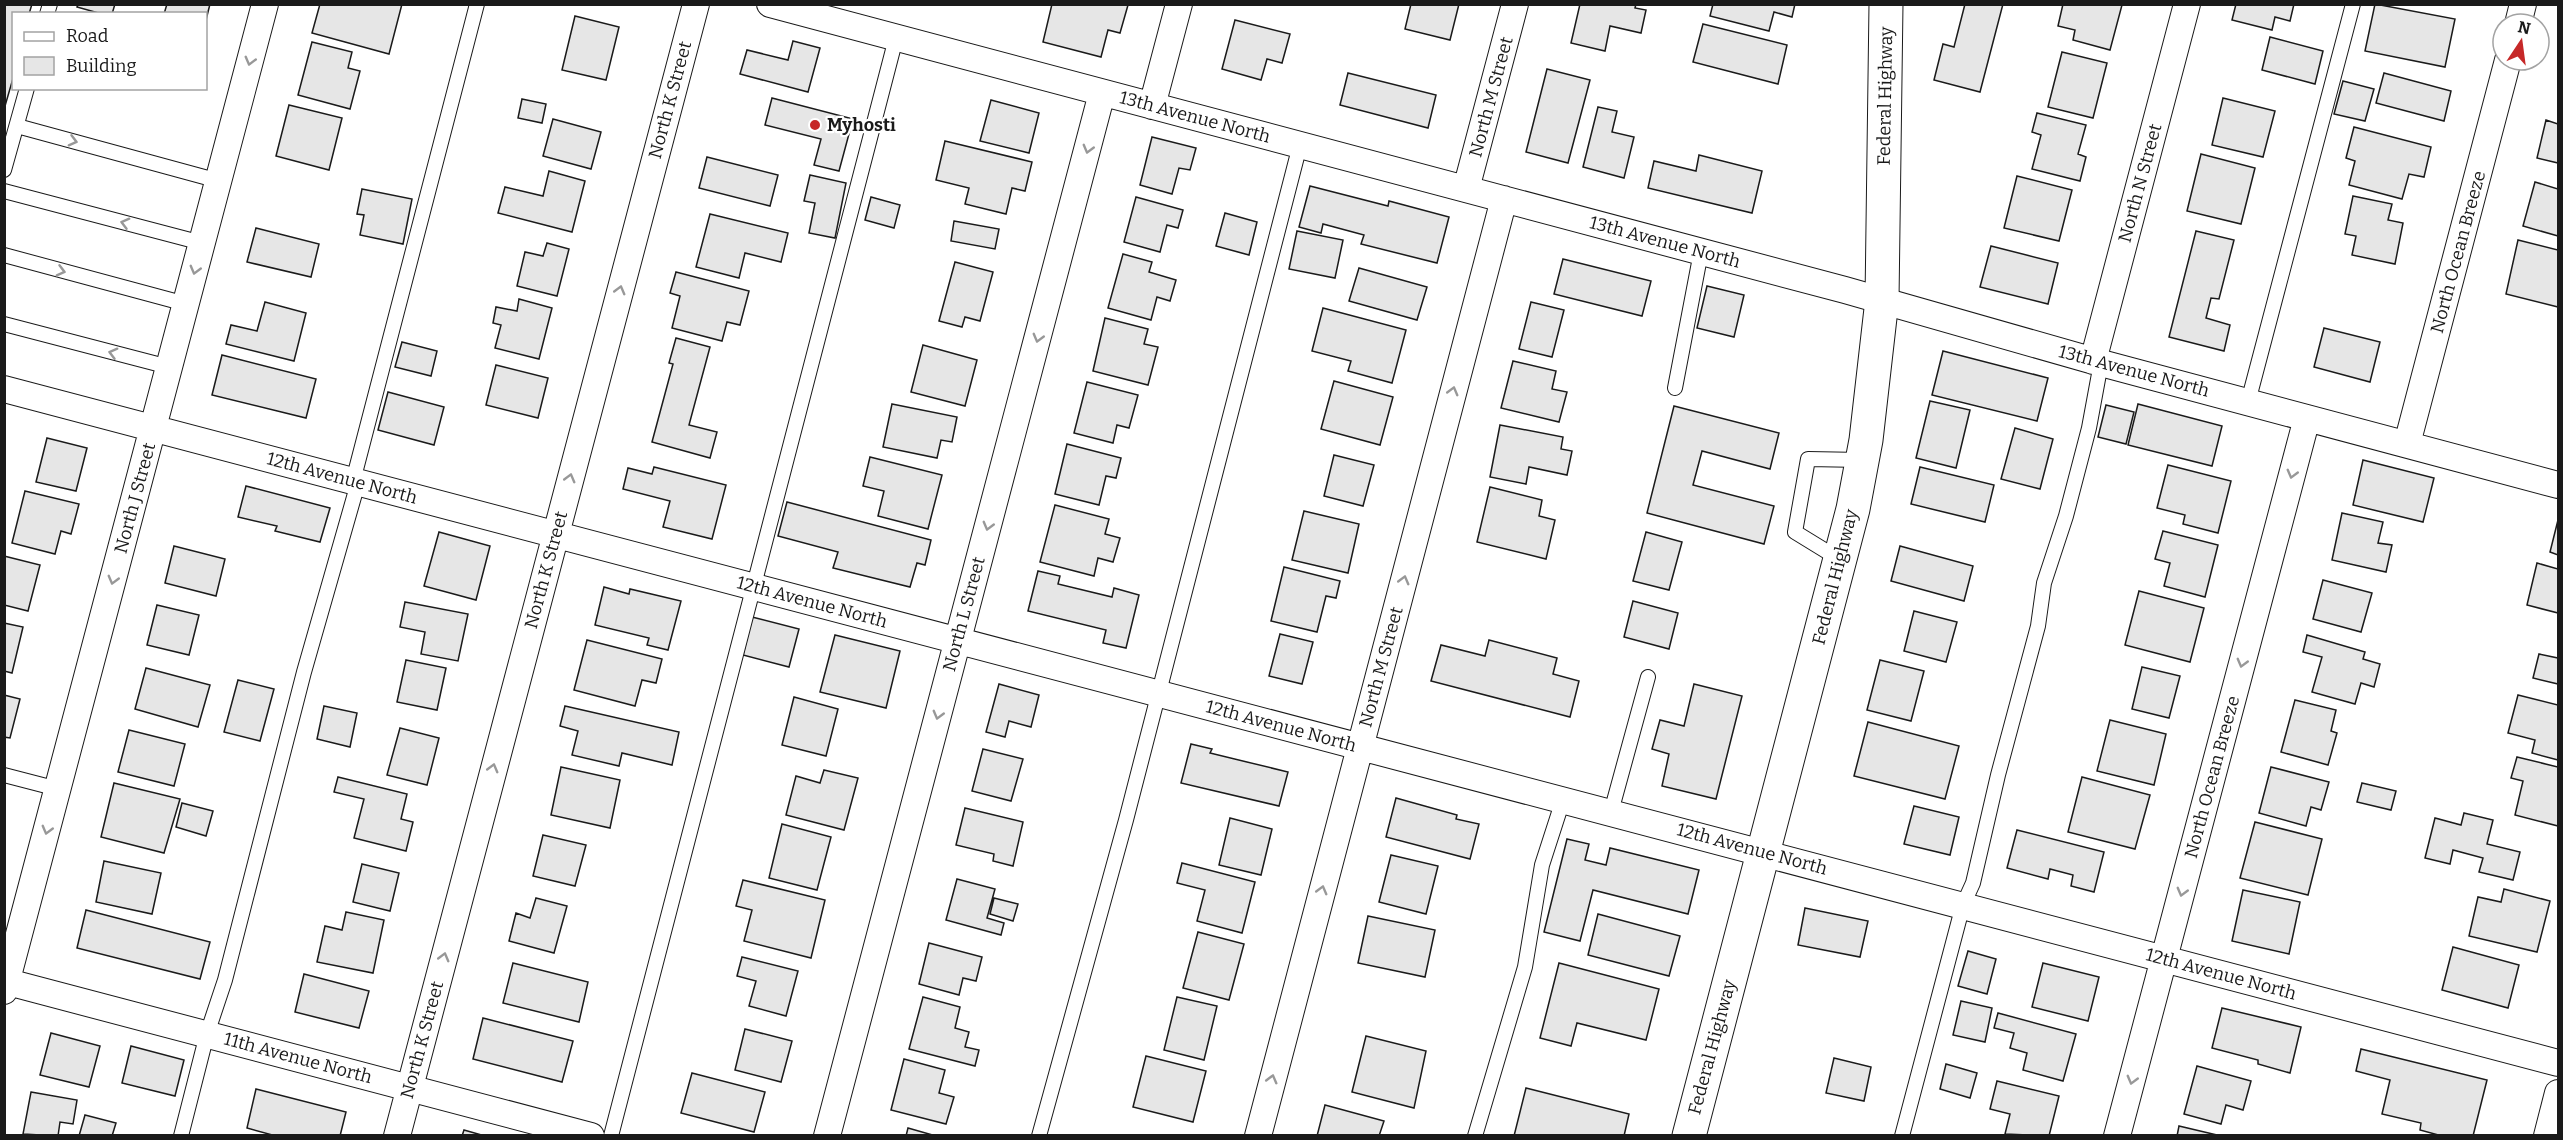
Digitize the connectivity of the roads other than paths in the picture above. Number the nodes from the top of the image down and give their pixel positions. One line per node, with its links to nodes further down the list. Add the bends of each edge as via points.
1 (265, 4): 19 (street, North J Street, one-way to 19)
2 (477, 4): 38 (lane)
3 (696, 4): 40 (street, North K Street, one-way to 3)
4 (770, 4): 10 (street, 13th Avenue North)
5 (1179, 4): 15 (street)
6 (1515, 4): 20 (street, North M Street)
7 (1886, 4): 26 (main road, Federal Highway)
8 (2187, 4): 29 (street, North N Street)
9 (2353, 4): 33 (lane)
10 (841, 13): 11 (street, 13th Avenue North)
11 (896, 38): 14 (street, 13th Avenue North); 42 (lane)
12 (2505, 72): 36 (street, North Ocean Breeze)
13 (26, 90): 16 (lane)
14 (1102, 93): 15 (street, 13th Avenue North); 43 (street, North L Street, one-way to 43)
15 (1152, 106): 17 (street, 13th Avenue North)
16 (17, 126): 18 (lane); 19 (lane, one-way to 19)
17 (1300, 145): 20 (street, 13th Avenue North); 45 (lane)
18 (4, 170)
19 (219, 181): 23 (street, North J Street)
20 (1466, 189): 22 (street, 13th Avenue North)
21 (4, 191): 23 (lane, one-way to 21)
22 (1504, 199): 24 (street, 13th Avenue North); 46 (street, North M Street, one-way to 22)
23 (202, 243): 27 (street, North J Street, one-way to 27)
24 (1701, 252): 26 (street, 13th Avenue North); 31 (lane)
25 (4, 255): 27 (lane, one-way to 27)
26 (1882, 300): 29 (street, 13th Avenue North); 37 (main road, Federal Highway)
27 (186, 304): 30 (street, North J Street)
28 (4, 324): 30 (lane, one-way to 28)
29 (2097, 362): 33 (street, 13th Avenue North); 52 (lane, via 2088,428 2044,583 2038,626 1973,883)
30 (170, 367): 35 (street, North J Street)
31 (1675, 388)
32 (4, 389): 35 (street, 12th Avenue North)
33 (2248, 402): 34 (street, 13th Avenue North)
34 (2307, 418): 36 (street, 13th Avenue North); 53 (street, North Ocean Breeze, one-way to 53)
35 (153, 429): 38 (street, 12th Avenue North); 48 (street, North J Street, one-way to 48)
36 (2407, 444): 39 (street, 13th Avenue North)
37 (1862, 460): 41 (main road, Federal Highway); 41 (lane, via 1808,459 1795,532)
38 (355, 482): 40 (street, 12th Avenue North); 55 (lane, via 225,980)
39 (2559, 485)
40 (555, 535): 42 (street, 12th Avenue North); 57 (street, North K Street, one-way to 40)
41 (1839, 560): 51 (main road, Federal Highway)
42 (754, 587): 43 (street, 12th Avenue North); 62 (lane)
43 (957, 640): 45 (street, 12th Avenue North); 63 (street, North L Street, one-way to 63)
44 (1648, 677): 50 (lane)
45 (1159, 694): 46 (street, 12th Avenue North); 64 (lane)
46 (1359, 747): 49 (street, 12th Avenue North); 65 (street, North M Street, one-way to 46)
47 (4, 775): 48 (lane)
48 (58, 789): 54 (street, North J Street, one-way to 54)
49 (1563, 800): 50 (street, 12th Avenue North); 66 (lane, via 1542,865 1525,967)
50 (1611, 812): 51 (street, 12th Avenue North)
51 (1763, 852): 52 (street, 12th Avenue North); 67 (main road, Federal Highway)
52 (1963, 905): 53 (street, 12th Avenue North); 68 (lane)
53 (2164, 959): 56 (street, 12th Avenue North); 69 (street, North Ocean Breeze, one-way to 69)
54 (5, 985): 55 (street, 11th Avenue North)
55 (207, 1034): 57 (street, 11th Avenue North); 59 (lane)
56 (2559, 1063)
57 (409, 1088): 60 (street, North K Street); 61 (street, 11th Avenue North)
58 (2559, 1093): 70 (street)
59 (181, 1136)
60 (397, 1136)
61 (591, 1136)
62 (611, 1136)
63 (827, 1136)
64 (1039, 1136)
65 (1258, 1136)
66 (1475, 1136)
67 (1689, 1136)
68 (1902, 1136)
69 (2117, 1136)
70 (2547, 1136)

